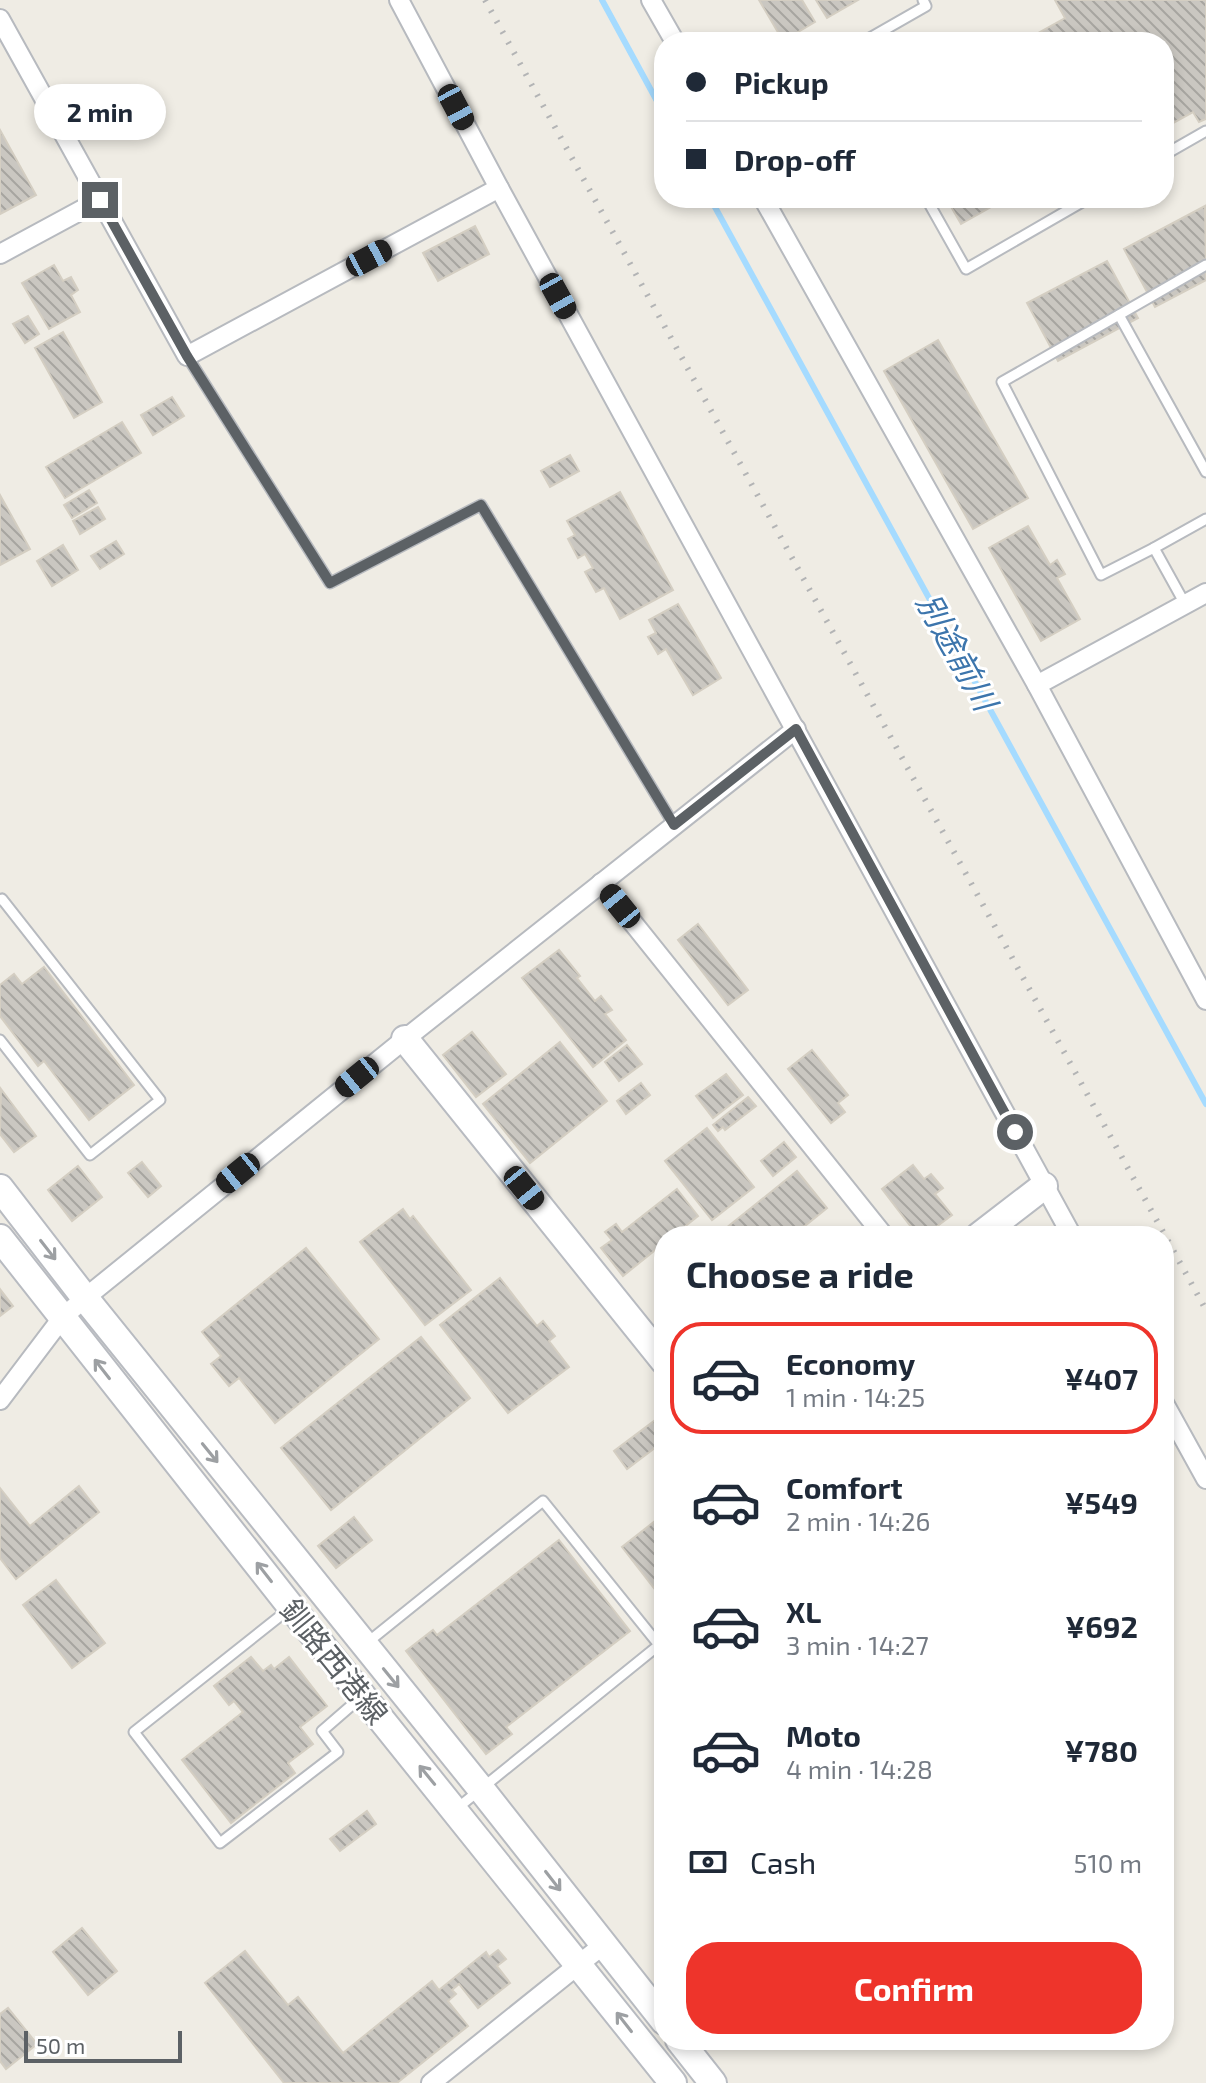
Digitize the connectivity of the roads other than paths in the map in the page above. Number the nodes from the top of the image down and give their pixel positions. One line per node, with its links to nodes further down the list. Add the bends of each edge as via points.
1 (399, 0): 9 (street)
2 (651, 0): 5 (street)
3 (923, 0): 6 (lane, via 926,6)
4 (0, 19): 10 (street)
5 (669, 32)
6 (880, 32)
7 (1206, 131): 8 (lane)
8 (1174, 149)
9 (499, 188): 17 (street); 24 (street)
10 (100, 200): 14 (street); 17 (street)
11 (769, 208): 23 (street)
12 (932, 208): 13 (lane, via 966,269)
13 (1072, 208)
14 (0, 254)
15 (1206, 265): 16 (lane)
16 (1119, 315): 18 (lane); 20 (lane, via 1002,382 1101,575)
17 (187, 356): 25 (lane, via 330,583 481,505)
18 (1206, 472)
19 (1206, 519): 20 (lane)
20 (1154, 548): 22 (lane)
21 (1206, 593): 22 (street)
22 (1185, 604): 23 (street)
23 (1037, 685): 28 (street)
24 (796, 729): 25 (street); 31 (street)
25 (674, 825): 26 (street)
26 (601, 883): 29 (street); 33 (street)
27 (0, 900): 30 (lane, via 160,1100 90,1155)
28 (1206, 1000)
29 (405, 1039): 37 (street); 39 (main road)
30 (0, 1040)
31 (1044, 1186): 34 (main road); 35 (street)
32 (0, 1188): 37 (main road, 釧路西港線, one-way to 37)
33 (876, 1226)
34 (992, 1226)
35 (1066, 1226)
36 (0, 1238): 38 (main road, 釧路西港線)
37 (85, 1298): 38 (street); 45 (main road, 釧路西港線, one-way to 45)
38 (62, 1318): 40 (street); 43 (main road, 釧路西港線, one-way to 38)
39 (654, 1349)
40 (0, 1400)
41 (1174, 1421): 42 (street)
42 (1206, 1479)
43 (291, 1607): 47 (main road, 釧路西港線); 47 (lane, via 134,1732 220,1843 338,1752 322,1731)
44 (654, 1639): 45 (lane, via 543,1501)
45 (364, 1645): 48 (main road, 釧路西港線, one-way to 48)
46 (654, 1649): 48 (lane)
47 (363, 1696): 49 (main road, 釧路西港線, one-way to 47)
48 (481, 1789): 49 (lane); 50 (main road, 釧路西港線, one-way to 50)
49 (455, 1810): 51 (main road, 釧路西港線)
50 (603, 1945): 51 (street); 52 (main road, 釧路西港線)
51 (579, 1965): 54 (street); 55 (main road, 釧路西港線, one-way to 51)
52 (654, 2009)
53 (687, 2050): 56 (main road)
54 (431, 2083)
55 (673, 2083)
56 (713, 2083)

